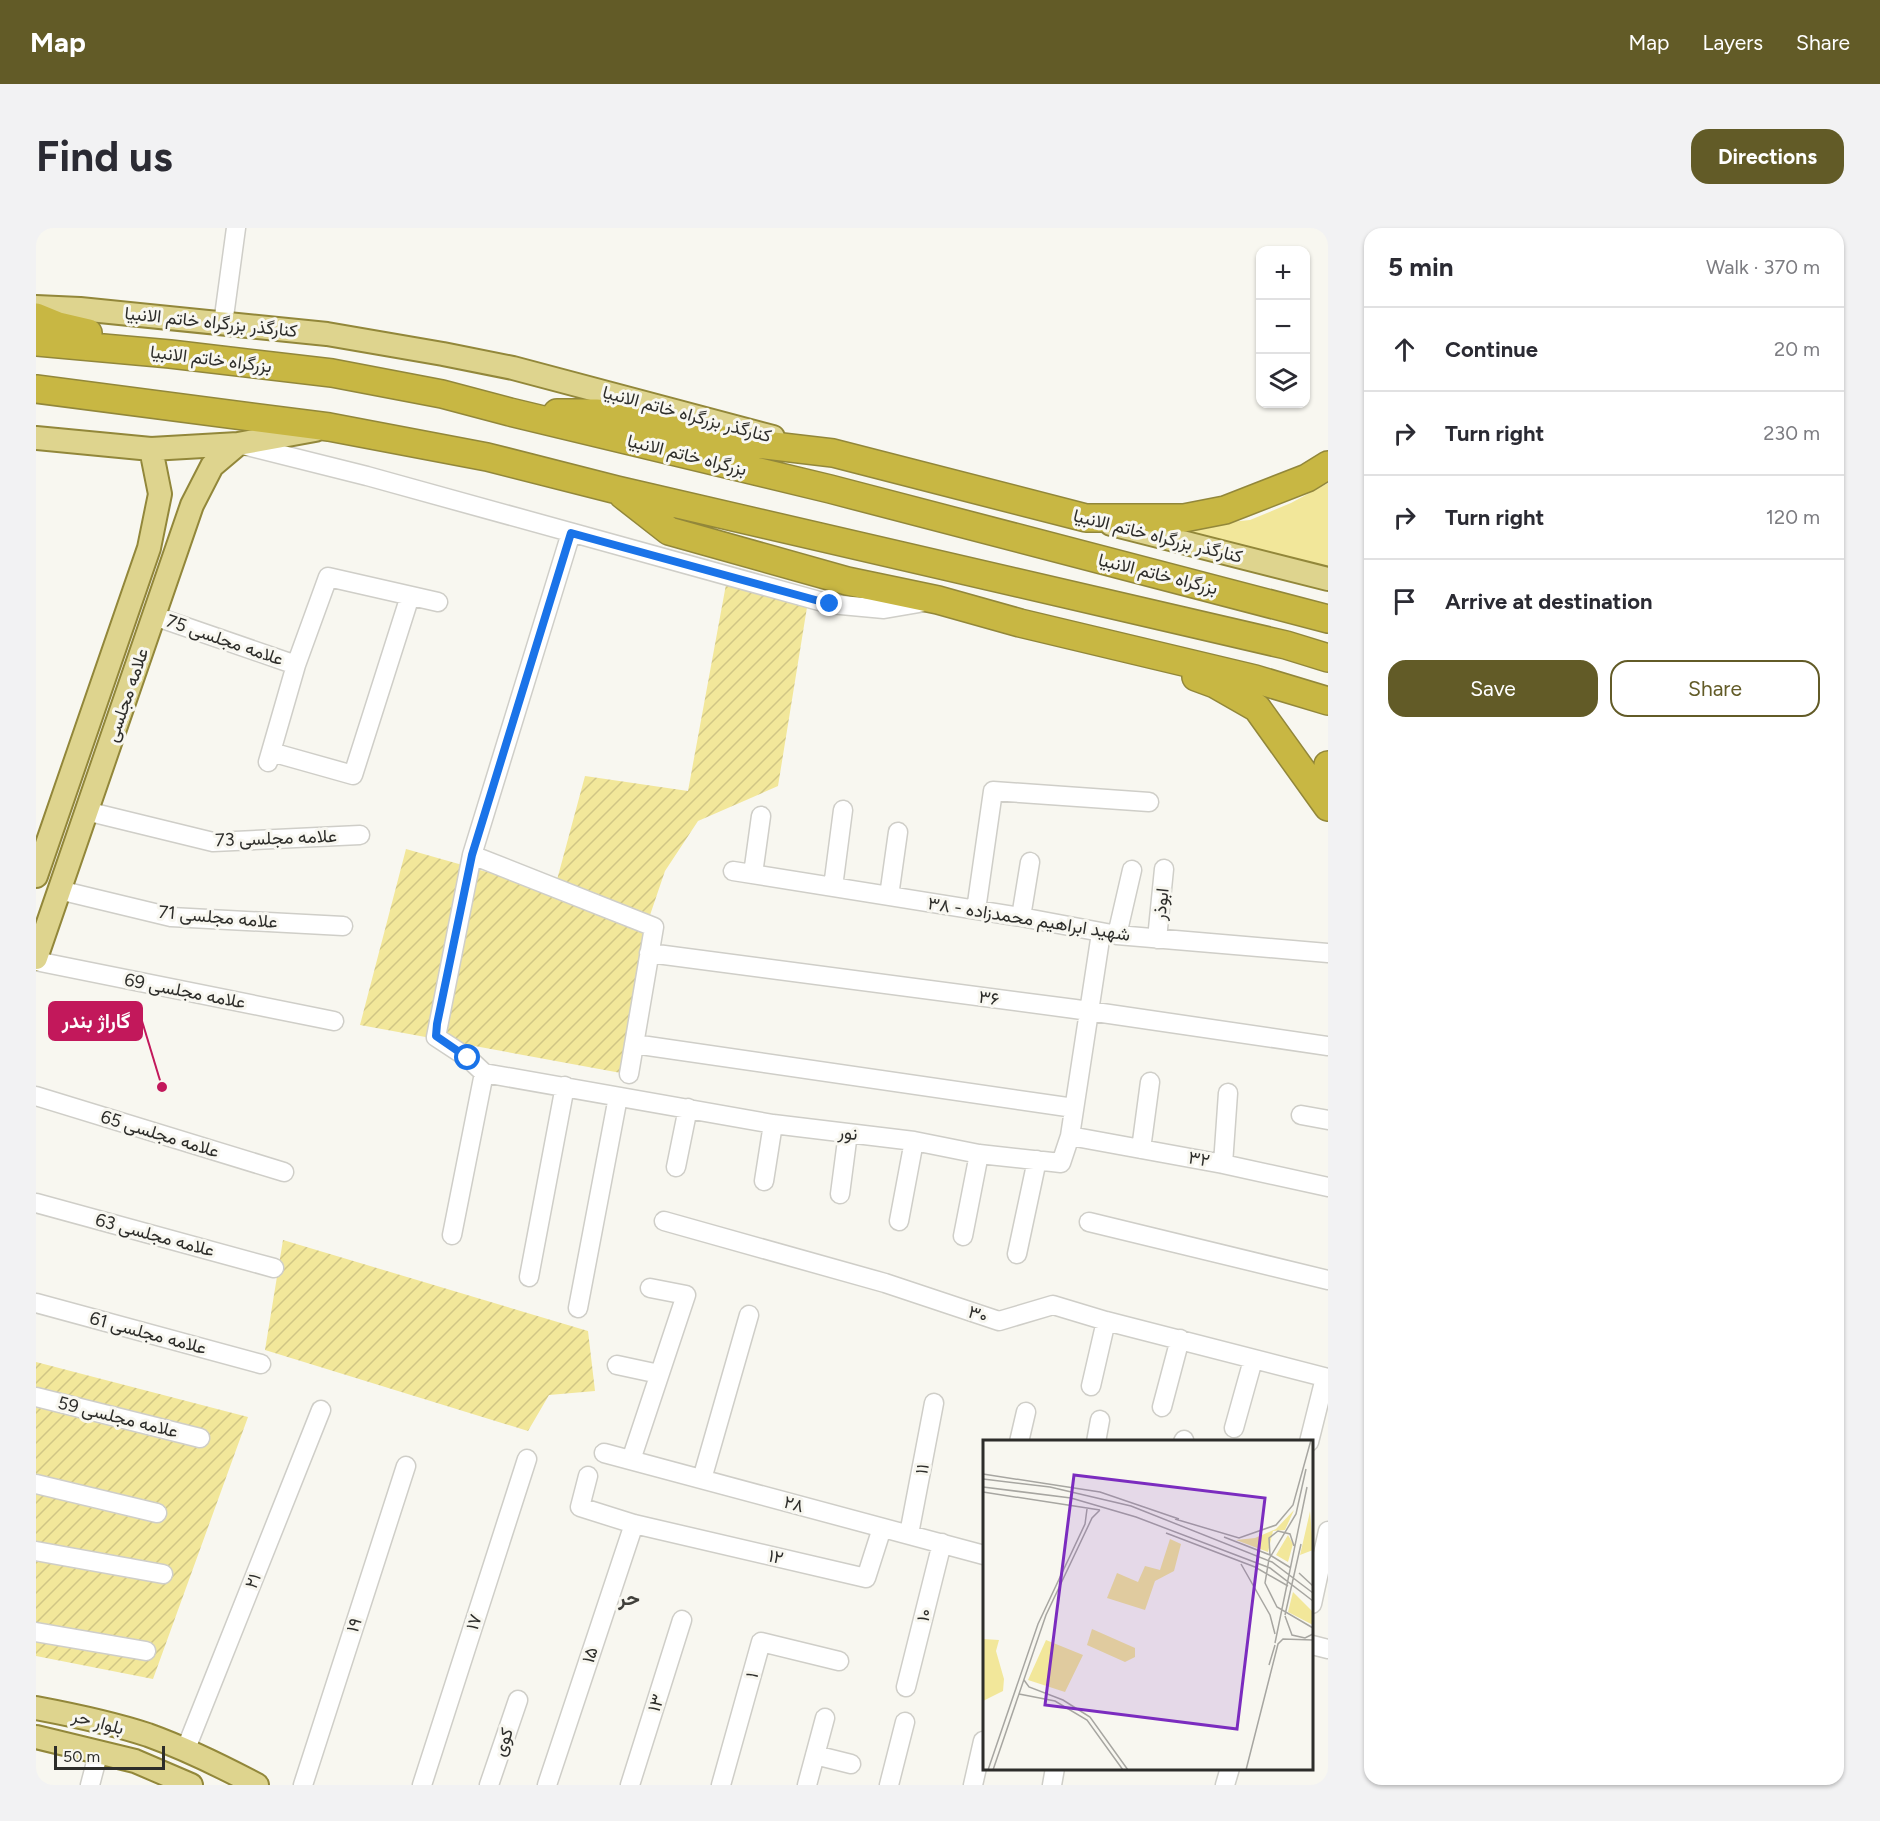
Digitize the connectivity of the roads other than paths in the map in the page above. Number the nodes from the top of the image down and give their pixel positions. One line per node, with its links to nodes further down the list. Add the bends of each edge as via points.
1 (236, 228): 4 (street)
2 (36, 307): 4 (main road, کنارگذر بزرگراه خاتم الانبیا)
3 (36, 317): 6 (highway)
4 (223, 324): 13 (main road, کنارگذر بزرگراه خاتم الانبیا, via 327,334 513,368)
5 (36, 342): 6 (highway, بزرگراه خاتم الانبیا)
6 (170, 354): 8 (highway, بزرگراه خاتم الانبیا, via 332,373 442,394)
7 (36, 389): 9 (highway)
8 (510, 412): 13 (highway, via 597,413 714,439); 25 (highway, بزرگراه خاتم الانبیا, via 830,489)
9 (329, 427): 11 (main road); 15 (highway, via 487,457)
10 (36, 438): 12 (main road)
11 (238, 444): 12 (main road); 17 (street); 19 (main road, علامه مجلسی, via 212,466 192,505)
12 (151, 449): 18 (main road, علامه مجلسی, via 160,494)
13 (833, 453): 16 (highway, کنارگذر بزرگراه خاتم الانبیا)
14 (1328, 465): 16 (highway, via 1297,482 1225,510 1184,518)
15 (617, 490): 22 (highway, via 669,531 847,581); 27 (highway)
16 (1086, 518): 20 (main road, کنارگذر بزرگراه خاتم الانبیا)
17 (571, 533): 22 (street, via 830,604 884,609); 38 (street)
18 (143, 567): 19 (main road, via 156,561 162,563); 44 (main road, علامه مجلسی)
19 (168, 576): 24 (main road, علامه مجلسی)
20 (1328, 579)
21 (410, 596): 23 (street); 28 (street, via 328,577); 28 (street, via 354,775 269,757)
22 (938, 600): 26 (highway)
23 (438, 602)
24 (154, 616): 28 (street, علامه مجلسی 75); 34 (main road, علامه مجلسی)
25 (1328, 619)
26 (1135, 649): 29 (highway); 32 (highway, via 1215,684 1257,708)
27 (1328, 658)
28 (296, 665)
29 (1328, 701)
30 (1328, 765): 32 (highway)
31 (1149, 802): 48 (street, via 993,791)
32 (1327, 805)
33 (843, 810): 45 (street)
34 (86, 811): 37 (street, علامه مجلسی 73, via 213,842); 46 (main road, علامه مجلسی)
35 (761, 816): 43 (street)
36 (898, 832): 47 (street)
37 (360, 835)
38 (472, 855): 54 (street, via 654,927); 60 (street, via 436,1036)
39 (1030, 862): 49 (street)
40 (1164, 869): 52 (street, ابوذر)
41 (1132, 870): 51 (street, نور)
42 (733, 871): 43 (street, شهید ابراهیم محمدزاده - ۳۸)
43 (753, 874): 45 (street, شهید ابراهیم محمدزاده - ۳۸)
44 (36, 876)
45 (832, 887): 47 (street, شهید ابراهیم محمدزاده - ۳۸)
46 (59, 891): 50 (street, علامه مجلسی 71, via 171,917); 55 (main road, علامه مجلسی)
47 (888, 896): 48 (street, شهید ابراهیم محمدزاده - ۳۸)
48 (976, 910): 49 (street, شهید ابراهیم محمدزاده - ۳۸)
49 (1021, 917): 51 (street, شهید ابراهیم محمدزاده - ۳۸)
50 (344, 926)
51 (1109, 934): 52 (street, شهید ابراهیم محمدزاده - ۳۸); 56 (street, نور)
52 (1157, 939): 53 (street, شهید ابراهیم محمدزاده - ۳۸)
53 (1328, 952)
54 (649, 953): 56 (street, ۳۶); 58 (street)
55 (36, 959): 57 (street, علامه مجلسی 69)
56 (1089, 1011): 59 (street, ۳۶); 68 (street, نور)
57 (334, 1021)
58 (634, 1044): 61 (street); 68 (street)
59 (1328, 1046)
60 (484, 1073): 63 (street, نور); 88 (street)
61 (629, 1074)
62 (1150, 1082): 75 (street)
63 (566, 1086): 66 (street, نور); 92 (street)
64 (1228, 1093): 78 (street)
65 (36, 1096): 80 (street, علامه مجلسی 65)
66 (618, 1097): 67 (street, نور); 96 (street)
67 (688, 1108): 71 (street, نور); 79 (street)
68 (1074, 1108): 73 (street, نور)
69 (1302, 1115): 70 (street)
70 (1328, 1120)
71 (774, 1124): 72 (street, نور); 81 (street)
72 (848, 1132): 74 (street, نور); 83 (street)
73 (1070, 1136): 75 (street, ۳۲); 77 (street, نور, via 1061,1163)
74 (914, 1141): 76 (street, نور); 86 (street)
75 (1141, 1149): 78 (street, ۳۲)
76 (979, 1154): 77 (street, نور); 89 (street)
77 (1038, 1160): 90 (street)
78 (1223, 1164): 82 (street, ۳۲)
79 (676, 1167)
80 (284, 1172)
81 (764, 1181)
82 (1328, 1187)
83 (840, 1194)
84 (36, 1203): 91 (street, علامه مجلسی 63)
85 (664, 1221): 98 (street, ۳۰, via 885,1283 999,1321 1053,1305)
86 (899, 1221)
87 (1089, 1222): 93 (street)
88 (452, 1235)
89 (963, 1236)
90 (1017, 1254)
91 (274, 1268)
92 (528, 1277)
93 (1328, 1280)
94 (650, 1288): 103 (street, via 686,1295)
95 (36, 1303): 101 (street, علامه مجلسی 61)
96 (578, 1308)
97 (749, 1315): 122 (street)
98 (1106, 1321): 99 (street, ۳۰); 105 (street)
99 (1180, 1339): 100 (street, ۳۰); 108 (street)
100 (1253, 1360): 104 (street, ۳۰); 112 (street)
101 (261, 1364)
102 (617, 1365): 103 (street)
103 (659, 1374): 119 (street)
104 (1327, 1378): 116 (street)
105 (1091, 1386)
106 (36, 1397): 113 (street, علامه مجلسی 59)
107 (934, 1403): 128 (street, ۱۱)
108 (1162, 1407)
109 (321, 1410): 148 (street, ۲۱)
110 (1026, 1412): 114 (street)
111 (1100, 1420): 115 (street)
112 (1234, 1428)
113 (200, 1438)
114 (1019, 1440)
115 (1096, 1440)
116 (1310, 1440)
117 (604, 1453): 119 (street, ۲۸)
118 (527, 1459): 157 (street, ۱۷)
119 (631, 1460): 122 (street, ۲۸)
120 (406, 1466): 156 (street, ۱۹)
121 (588, 1476): 125 (street, via 580,1507)
122 (702, 1479): 126 (street, ۲۸)
123 (36, 1484): 124 (street)
124 (157, 1513)
125 (634, 1524): 126 (street, ۱۲, via 866,1578); 159 (street, ۱۵)
126 (882, 1528): 128 (street, ۲۸)
127 (1328, 1531): 133 (street)
128 (909, 1534): 129 (street, ۲۸)
129 (942, 1543): 131 (street, ۲۸); 140 (street, ۱۰)
130 (36, 1551): 132 (street)
131 (983, 1555)
132 (163, 1574)
133 (1313, 1595)
134 (682, 1620): 160 (street, ۱۳)
135 (36, 1632): 138 (street)
136 (1313, 1645): 137 (street)
137 (1328, 1649)
138 (146, 1651)
139 (839, 1661): 161 (street, ۱, via 761,1642)
140 (906, 1687)
141 (518, 1700): 158 (street, کوی)
142 (37, 1712): 148 (main road, بلوار حر, via 148,1735)
143 (825, 1718): 149 (street)
144 (904, 1722): 163 (street)
145 (36, 1737): 147 (main road, بلوار حر)
146 (983, 1741): 164 (street)
147 (99, 1751): 153 (street); 154 (main road, بلوار حر, via 135,1761)
148 (185, 1751): 155 (main road, بلوار حر)
149 (815, 1755): 150 (street); 162 (street)
150 (851, 1764)
151 (1055, 1770): 165 (street)
152 (1229, 1770): 166 (street)
153 (90, 1785)
154 (191, 1785)
155 (257, 1785)
156 (303, 1785)
157 (422, 1785)
158 (489, 1785)
159 (547, 1785)
160 (630, 1785)
161 (721, 1785)
162 (807, 1785)
163 (889, 1785)
164 (973, 1785)
165 (1052, 1785)
166 (1225, 1785)

